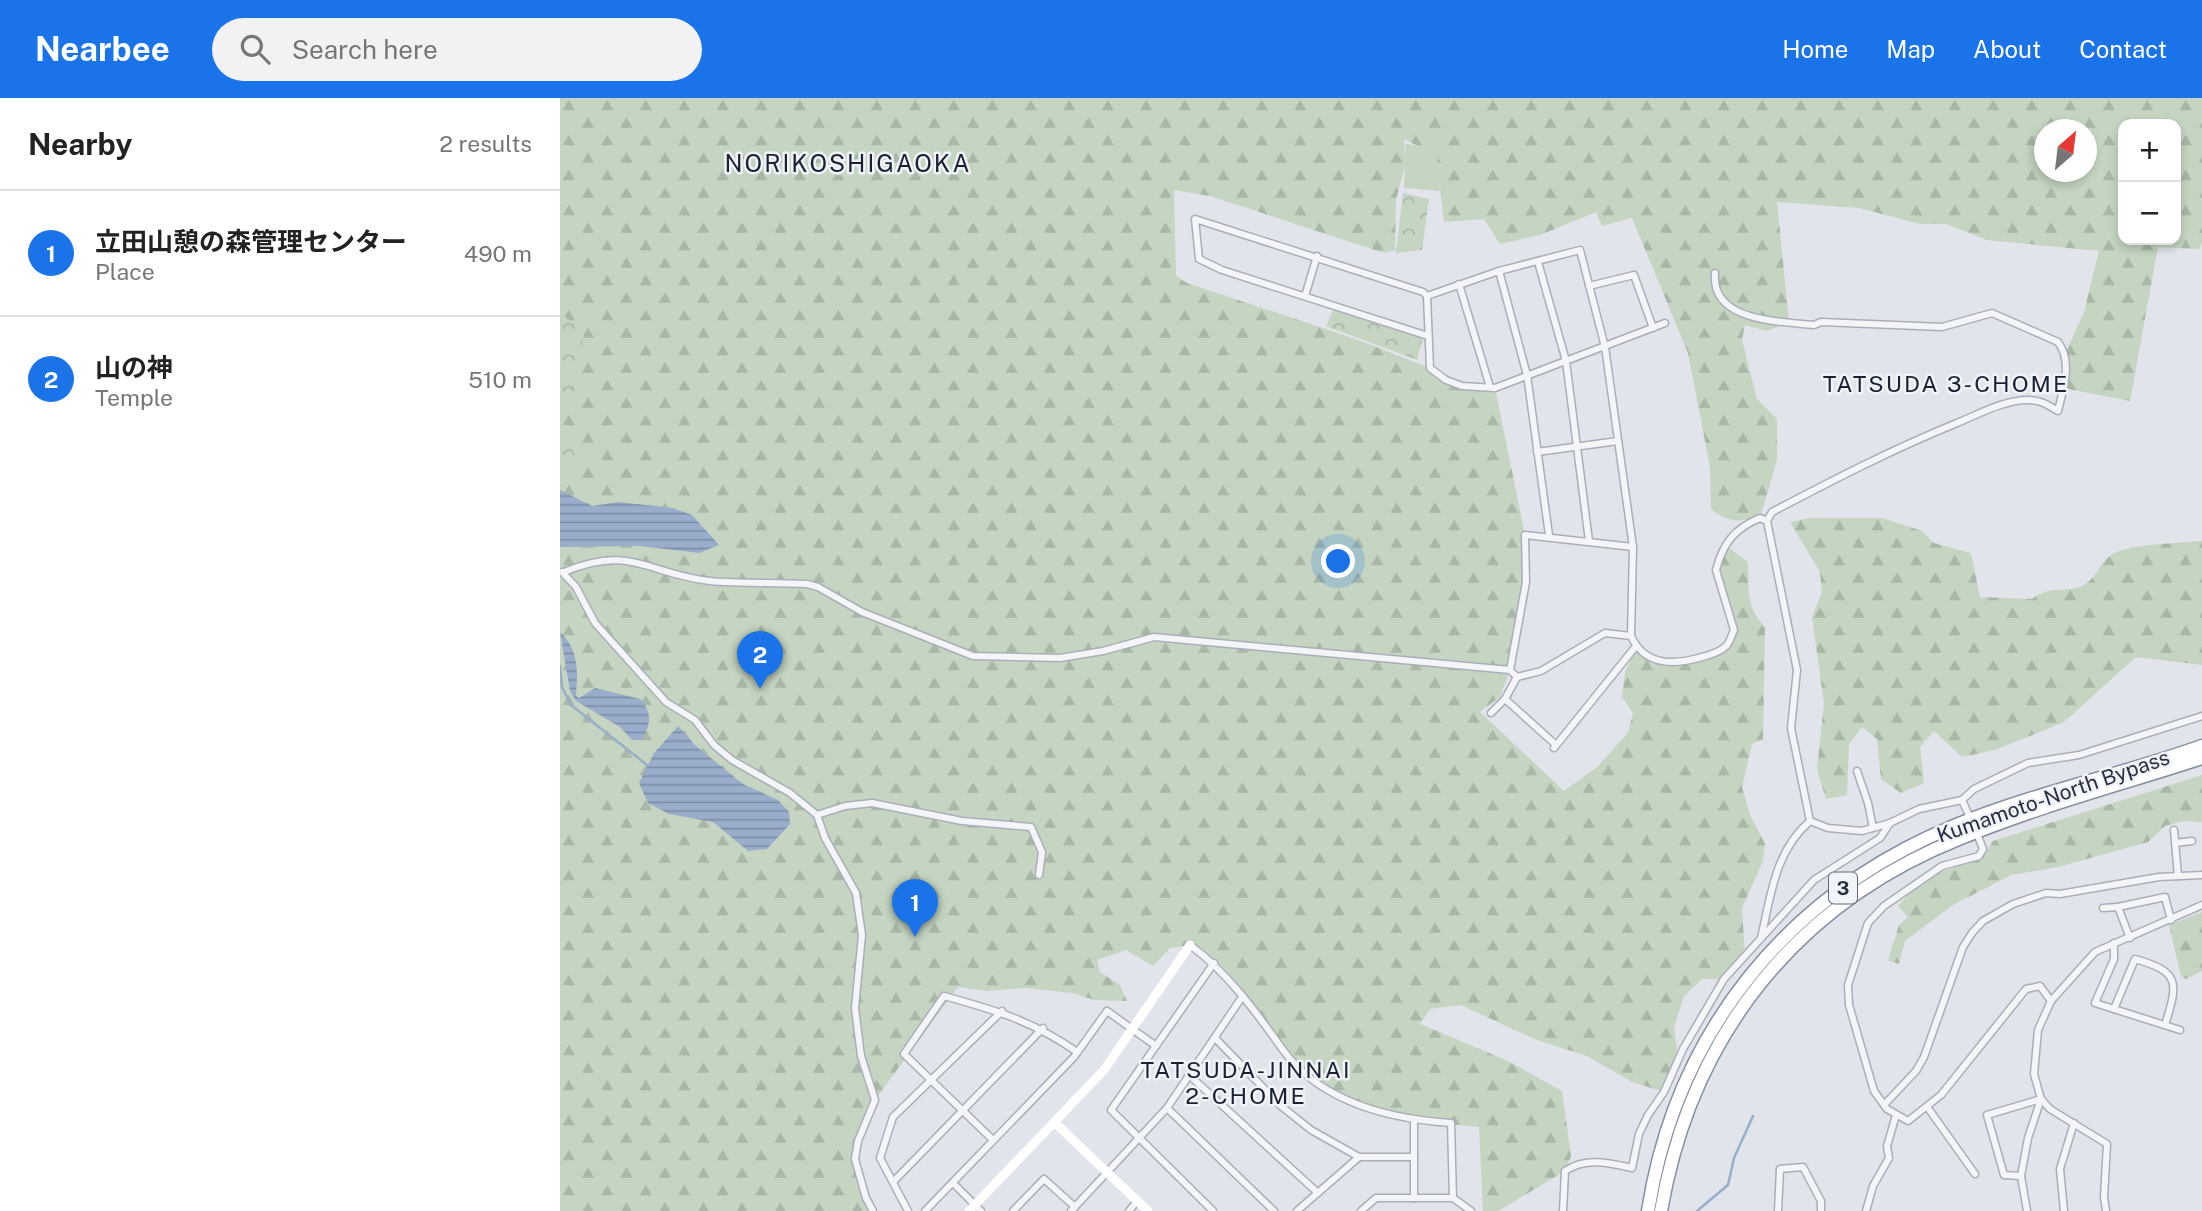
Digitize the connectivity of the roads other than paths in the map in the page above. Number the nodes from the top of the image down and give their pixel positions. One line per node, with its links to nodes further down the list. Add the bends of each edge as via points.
1 (1317, 256): 7 (street); 7 (street, via 1195,219 1199,259); 8 (street)
2 (1538, 262): 3 (street); 6 (street, via 1580,250); 13 (street)
3 (1499, 271): 5 (street); 14 (street)
4 (1715, 272): 19 (street, via 1721,300 1755,316 1814,325 1942,327 1992,313 2058,342 2063,349 2067,372 2058,411 2028,400 1983,412 1881,454 1772,512)
5 (1459, 284): 8 (street); 15 (street)
6 (1589, 286): 10 (street, via 1634,275); 12 (street)
7 (1304, 296): 11 (street)
8 (1427, 296): 11 (street)
9 (1665, 323): 10 (street)
10 (1653, 328): 12 (street)
11 (1428, 336): 15 (street, via 1430,368 1462,386)
12 (1605, 347): 13 (street); 16 (street)
13 (1566, 361): 14 (street); 17 (street)
14 (1527, 375): 15 (street); 18 (street)
15 (1490, 387)
16 (1618, 441): 17 (street); 22 (street)
17 (1577, 447): 18 (street); 21 (street)
18 (1537, 452): 20 (street)
19 (1766, 521): 25 (street, via 1760,518 1740,526 1719,560 1716,570 1734,630 1727,645 1711,655 1666,664); 36 (street, via 1797,670 1791,728)
20 (1549, 535): 21 (street); 26 (street, via 1525,535 1526,582)
21 (1589, 541): 22 (street)
22 (1633, 547): 24 (street)
23 (562, 571): 26 (street, via 606,558 640,562 707,581 807,584 862,612 973,656 1060,658 1154,637); 35 (street, via 595,623 666,702 695,720 714,745 749,772 790,793)
24 (1631, 636): 25 (street); 27 (street, via 1605,633 1541,671)
25 (1636, 646): 28 (street, via 1555,746)
26 (1510, 670): 27 (street)
27 (1517, 677): 28 (street)
28 (1505, 699): 29 (street)
29 (1491, 713)
30 (2202, 716): 34 (street, via 2079,755 2028,763 1974,789)
31 (2202, 746): 38 (highway, Kumamoto-North Bypass / 3)
32 (2202, 758): 38 (highway, Kumamoto-North Bypass / 3)
33 (1857, 771): 39 (street)
34 (1962, 800): 37 (street, via 1919,809); 38 (street)
35 (817, 815): 43 (street, via 872,803 962,821 1031,827 1042,852); 92 (street, via 856,893 862,935 855,1008 861,1056 875,1100 855,1158)
36 (1810, 821): 39 (street, via 1850,831); 51 (street, via 1788,842 1777,868)
37 (1890, 823): 39 (street); 51 (street, via 1880,838 1814,880)
38 (1974, 826): 69 (street, via 1983,849 1979,856 1942,866 1884,906 1868,923 1856,958 1848,985 1849,1005 1874,1091); 104 (highway, Kumamoto-North Bypass / 3, via 1882,861 1784,936 1756,968 1714,1025 1678,1096 1657,1160); 105 (highway, Kumamoto-North Bypass / 3, via 1859,892 1809,931 1771,969 1734,1017 1694,1091 1678,1133)
39 (1873, 828)
40 (2174, 830): 42 (street)
41 (2192, 841): 42 (street)
42 (2175, 843): 45 (street)
43 (1039, 875)
44 (2202, 875): 45 (street)
45 (2178, 876): 69 (street, via 2046,893 1983,921 1963,947 1924,1057)
46 (2202, 905): 49 (street)
47 (2118, 906): 48 (street); 49 (street, via 2165,897); 50 (street)
48 (2103, 908)
49 (2171, 920): 50 (street)
50 (2130, 937): 52 (street)
51 (1761, 939): 103 (street, via 1724,979 1702,1014 1639,1134 1632,1168 1597,1161 1565,1171)
52 (2114, 943): 56 (street, via 2095,952); 57 (street, via 2114,958 2095,1003)
53 (1191, 945): 54 (street); 61 (street)
54 (1214, 963): 55 (street); 64 (street)
55 (1242, 997): 63 (street); 74 (street, via 1269,1026 1284,1051 1319,1083 1349,1101)
56 (2051, 1000): 68 (street, via 2036,1041 2034,1074); 71 (street, via 2040,986 2026,989)
57 (2114, 1009): 59 (street); 59 (street, via 2135,959 2164,968 2174,994)
58 (1002, 1012): 60 (street); 67 (street); 67 (street, via 944,996 904,1055)
59 (2165, 1025): 62 (street)
60 (1043, 1028): 65 (street); 72 (street)
61 (1133, 1028): 64 (street); 65 (street, via 1107,1011); 75 (street, via 1104,1070)
62 (2180, 1030)
63 (1215, 1038): 66 (street); 79 (street, via 1291,1115)
64 (1156, 1046): 77 (street, via 1111,1110)
65 (1077, 1052): 78 (street)
66 (1189, 1075): 70 (street); 86 (street)
67 (932, 1082): 72 (street); 84 (street, via 894,1117 880,1158)
68 (2041, 1099): 76 (street); 83 (street); 83 (street, via 1987,1115 2004,1175)
69 (1884, 1105): 73 (street)
70 (1167, 1108): 77 (street); 99 (street)
71 (1927, 1108): 73 (street, via 1908,1121); 82 (street)
72 (962, 1111): 78 (street); 84 (street)
73 (1896, 1115): 108 (street, via 1887,1146 1889,1158 1873,1186)
74 (1414, 1121): 80 (street); 88 (street, via 1451,1123)
75 (1055, 1123): 81 (street); 90 (street)
76 (2074, 1123): 110 (street, via 2060,1169); 111 (street, via 2106,1141 2109,1149)
77 (1140, 1138): 81 (street); 98 (street)
78 (993, 1140): 85 (street)
79 (1359, 1157): 80 (street); 86 (street)
80 (1414, 1157): 87 (street)
81 (1109, 1174): 89 (street); 91 (street)
82 (1975, 1174)
83 (2021, 1177): 109 (street)
84 (893, 1182): 93 (street)
85 (953, 1182): 90 (street); 94 (street)
86 (1318, 1193): 100 (street)
87 (1414, 1198): 88 (street); 101 (street, via 1376,1198)
88 (1453, 1198): 102 (street)
89 (1138, 1201): 96 (street); 97 (street)
90 (975, 1209)
91 (1073, 1209): 95 (street, via 1044,1179)
92 (873, 1211)
93 (908, 1211)
94 (925, 1211)
95 (1013, 1211)
96 (1129, 1211)
97 (1148, 1211)
98 (1213, 1211)
99 (1274, 1211)
100 (1297, 1211)
101 (1362, 1211)
102 (1471, 1211)
103 (1563, 1211)
104 (1648, 1211)
105 (1661, 1211)
106 (1778, 1211): 107 (street, via 1780,1169 1803,1167 1821,1201)
107 (1821, 1211)
108 (1866, 1211)
109 (2027, 1211)
110 (2064, 1211)
111 (2106, 1211)

